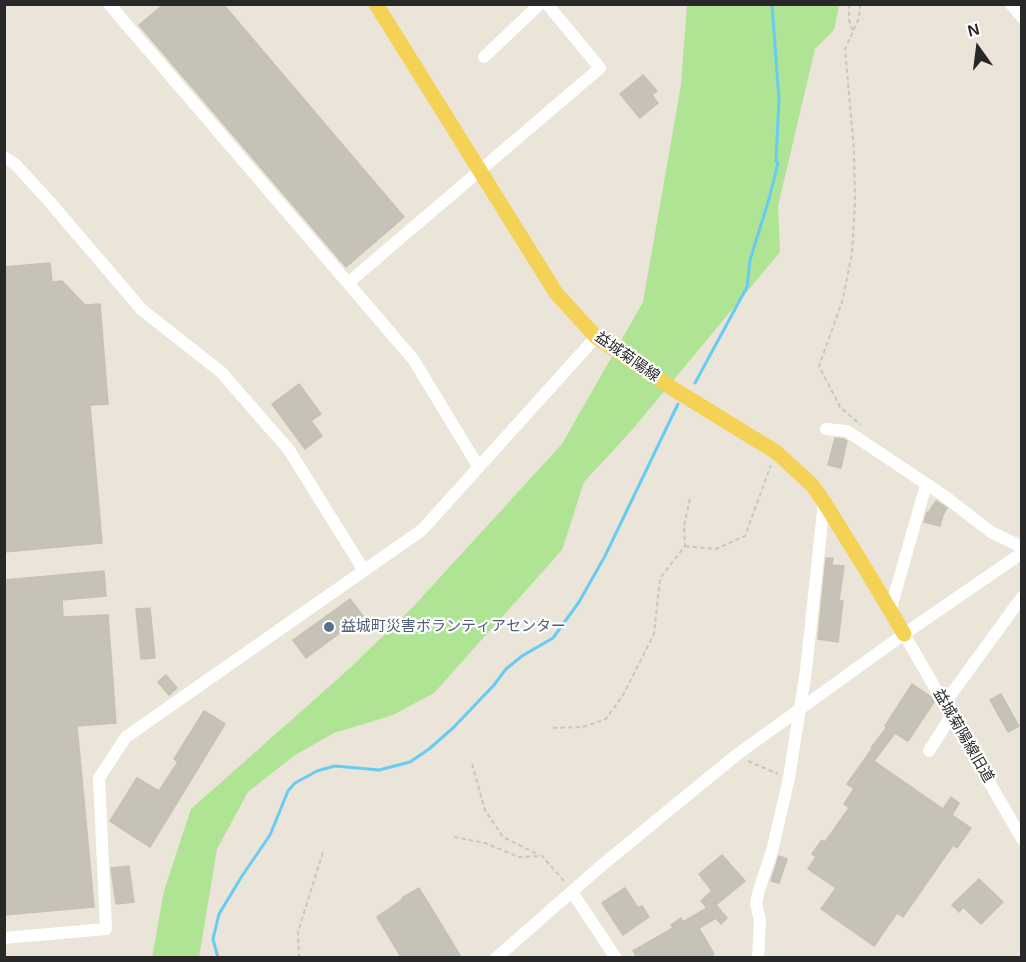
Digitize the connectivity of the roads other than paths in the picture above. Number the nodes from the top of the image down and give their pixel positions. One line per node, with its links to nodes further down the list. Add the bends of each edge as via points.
1 (109, 4): 10 (street)
2 (376, 4): 9 (main road, 益城菊陽線)
3 (540, 4): 7 (street)
4 (547, 4): 9 (street, via 600,68)
5 (1011, 4): 6 (street)
6 (1022, 17)
7 (484, 57)
8 (4, 157): 18 (street, via 48,200 142,310 221,372 290,450)
9 (480, 170): 10 (street); 11 (main road, 益城菊陽線, via 556,293)
10 (348, 283): 13 (street, via 413,359)
11 (596, 337): 13 (street); 15 (main road, 益城菊陽線, via 776,452 812,485)
12 (826, 429): 14 (street, via 847,431)
13 (478, 466): 18 (street, via 422,530)
14 (926, 484): 16 (street, via 991,532); 20 (street)
15 (824, 502): 20 (main road, 益城菊陽線); 23 (street)
16 (1022, 547)
17 (1022, 553): 21 (street)
18 (363, 569): 28 (street, via 126,737 99,778 106,929)
19 (1022, 597): 22 (street)
20 (890, 610): 21 (main road, 益城菊陽線)
21 (903, 634): 22 (street, 益城菊陽線旧道); 23 (street)
22 (944, 704): 24 (street, 益城菊陽線旧道)
23 (800, 707): 27 (street); 31 (street, via 789,778 756,904 760,921)
24 (951, 716): 25 (street); 26 (street, 益城菊陽線旧道)
25 (929, 751)
26 (1022, 839)
27 (572, 891): 29 (street); 30 (street)
28 (4, 938)
29 (496, 957)
30 (616, 957)
31 (758, 957)

